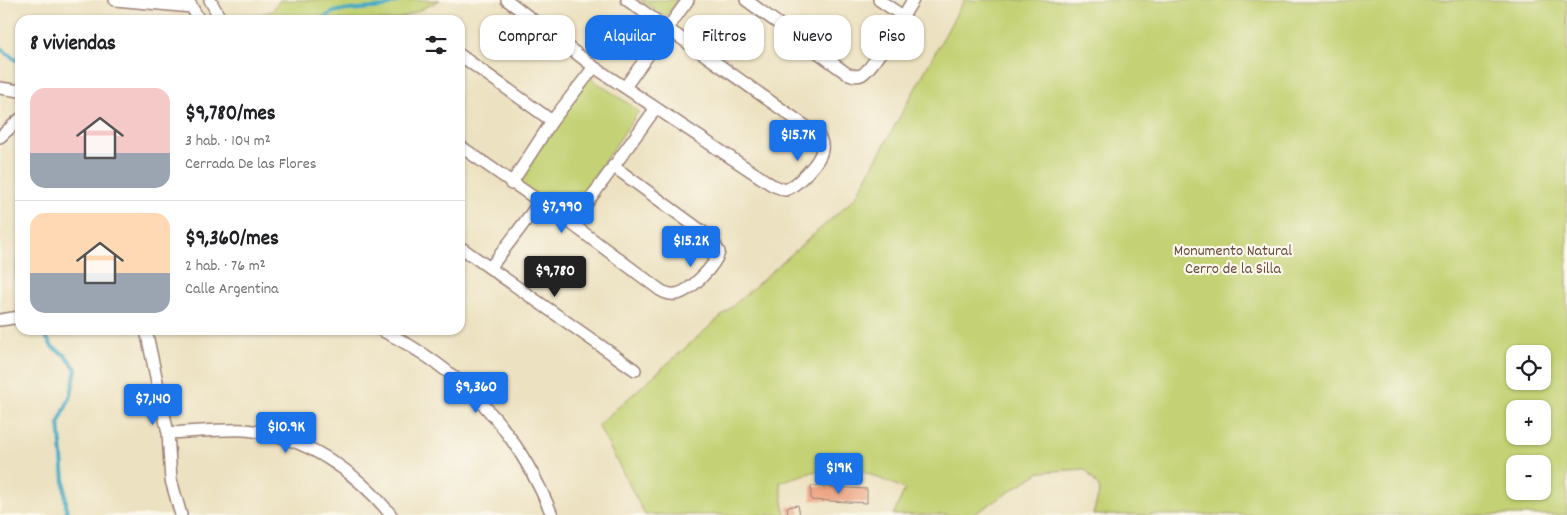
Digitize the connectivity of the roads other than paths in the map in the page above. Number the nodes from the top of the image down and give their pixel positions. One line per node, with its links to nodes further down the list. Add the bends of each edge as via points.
1 (115, 0): 9 (street)
2 (210, 0): 11 (street)
3 (507, 0): 20 (street)
4 (627, 0): 12 (street)
5 (688, 0): 15 (street)
6 (746, 0): 19 (street, via 846,73 860,75)
7 (879, 0): 13 (street)
8 (914, 0): 14 (street)
9 (190, 3): 10 (street)
10 (196, 15)
11 (218, 15)
12 (650, 15)
13 (901, 15)
14 (903, 15)
15 (674, 17)
16 (674, 31): 24 (street, via 811,128 822,142 820,155 798,183 785,190 772,186)
17 (465, 59): 25 (street)
18 (644, 60): 21 (street)
19 (873, 60)
20 (594, 67): 21 (street); 25 (street)
21 (625, 87): 24 (street)
22 (0, 88): 23 (street)
23 (15, 90)
24 (656, 108): 29 (street)
25 (552, 121): 30 (street)
26 (15, 124): 27 (street)
27 (0, 137)
28 (465, 150): 30 (street)
29 (613, 166): 32 (street); 32 (street, via 711,238 719,252 713,266 681,292 667,294)
30 (511, 184): 31 (street)
31 (539, 203): 32 (street); 34 (street)
32 (572, 224)
33 (465, 250): 34 (street)
34 (490, 268): 39 (street)
35 (15, 318): 36 (street)
36 (0, 320)
37 (147, 335): 40 (street)
38 (389, 335): 43 (street, via 436,363 491,411 533,470)
39 (635, 370)
40 (168, 433): 41 (street, via 171,480); 42 (street, via 244,430 314,450 345,469)
41 (181, 515)
42 (391, 515)
43 (552, 515)

